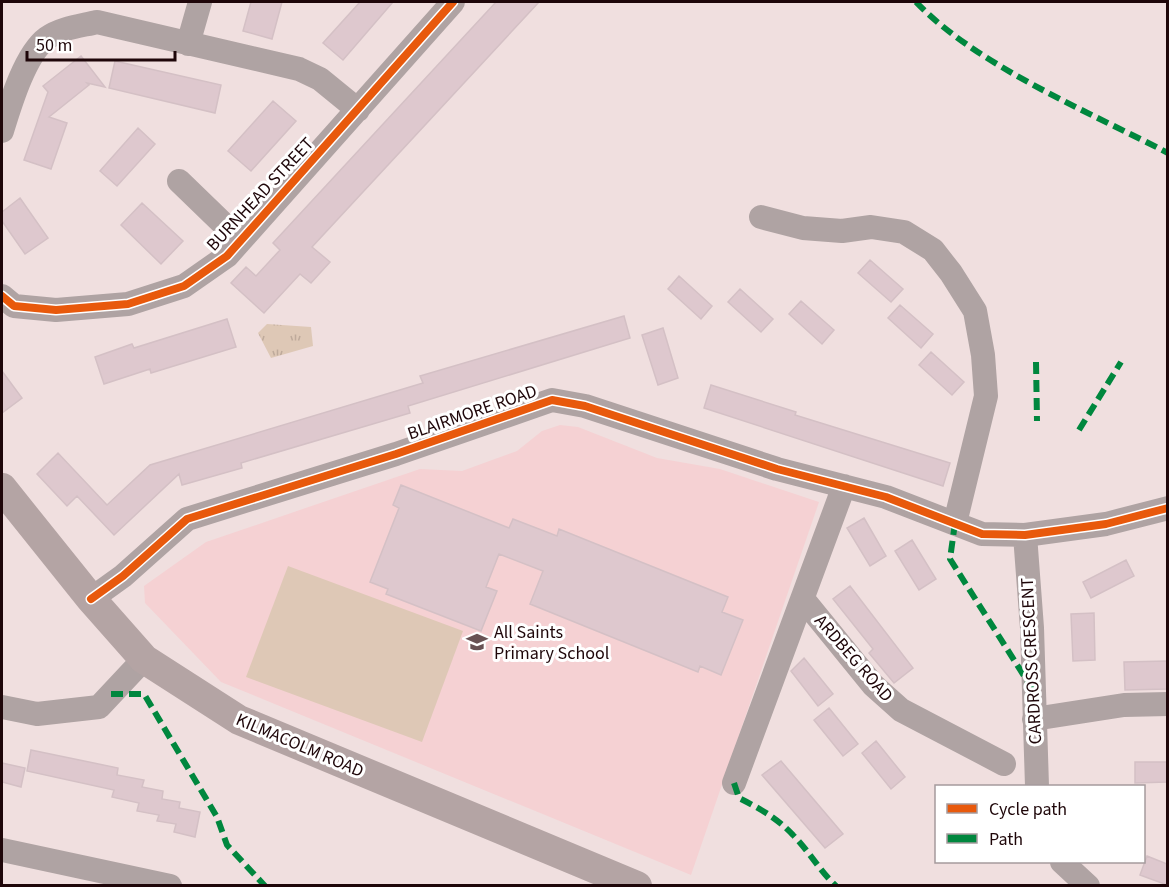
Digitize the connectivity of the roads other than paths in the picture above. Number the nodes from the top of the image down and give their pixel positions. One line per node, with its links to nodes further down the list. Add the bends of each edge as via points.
1 (200, 2): 3 (street)
2 (453, 2): 4 (street, BURNHEAD STREET)
3 (188, 44): 4 (street, via 298,69 320,79); 5 (street, via 97,22 47,38 32,57)
4 (358, 110): 8 (street, BURNHEAD STREET)
5 (2, 130)
6 (179, 181): 8 (street)
7 (760, 217): 13 (street, via 803,228 842,231 871,227 904,232 933,250 951,273 975,311 986,396)
8 (240, 240): 9 (street, BURNHEAD STREET, via 227,256 184,286 128,304 56,310 15,306)
9 (2, 297)
10 (844, 486): 13 (street, BLAIRMORE ROAD); 15 (street, ARDBEG ROAD); 16 (street, BLAIRMORE ROAD, via 777,469 585,406 552,400 187,519)
11 (2, 488): 16 (main road, KILMACOLM ROAD)
12 (1167, 508): 14 (street, BLAIRMORE ROAD, via 1107,524)
13 (955, 523): 14 (street, BLAIRMORE ROAD, via 982,534)
14 (1025, 535): 20 (street, CARDROSS CRESCENT)
15 (803, 598): 21 (street, ARDBEG ROAD, via 873,686 901,710); 22 (street, ARDBEG ROAD)
16 (91, 599): 17 (main road, KILMACOLM ROAD)
17 (144, 659): 19 (street, via 99,707 37,714); 27 (main road, KILMACOLM ROAD, via 239,720)
18 (1167, 704): 20 (street, via 1124,705)
19 (2, 707)
20 (1034, 719): 23 (street, CARDROSS CRESCENT)
21 (1005, 764)
22 (734, 783)
23 (1037, 785)
24 (2, 850): 26 (street)
25 (1064, 863): 28 (street)
26 (170, 885)
27 (637, 885)
28 (1088, 885)

